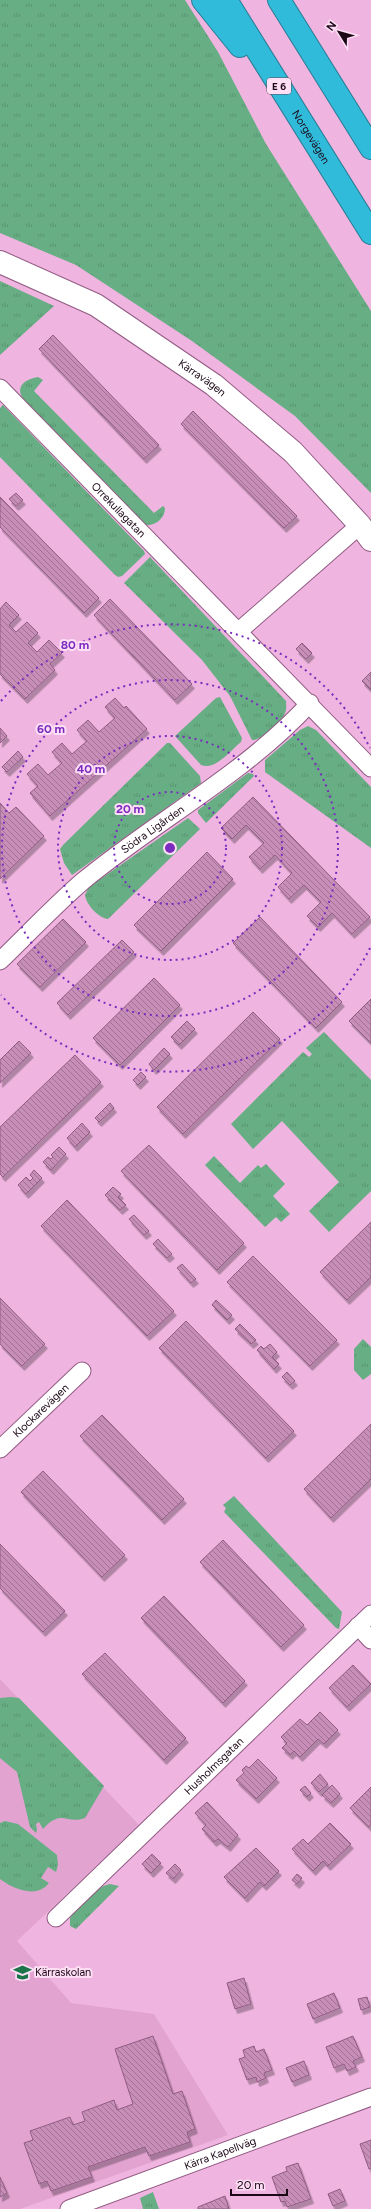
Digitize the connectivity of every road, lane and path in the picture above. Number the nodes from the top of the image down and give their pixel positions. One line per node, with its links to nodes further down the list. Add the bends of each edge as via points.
1 (203, 0): 5 (highway, via 249,56)
2 (226, 0): 5 (highway, Norgevägen / E 6)
3 (279, 0): 4 (highway)
4 (371, 148)
5 (332, 171): 6 (highway, Norgevägen / E 6)
6 (371, 233)
7 (0, 262): 9 (street, Kärravägen, via 96,305 214,385 293,452)
8 (0, 388): 10 (street, Orrekullagatan)
9 (366, 532): 10 (street)
10 (239, 631): 11 (street, Orrekullagatan)
11 (310, 703): 12 (street, Orrekullagatan); 13 (street, Södra Ligården, via 298,717 247,760 83,881)
12 (371, 768)
13 (0, 961)
14 (82, 1371): 15 (street, Klockarevägen)
15 (0, 1449)
16 (371, 1614): 17 (street, Husholmsgatan)
17 (358, 1626): 18 (street); 19 (street, Husholmsgatan)
18 (371, 1640)
19 (56, 1918)
20 (371, 2097): 21 (street, Kärra Kapellväg)
21 (69, 2209)

